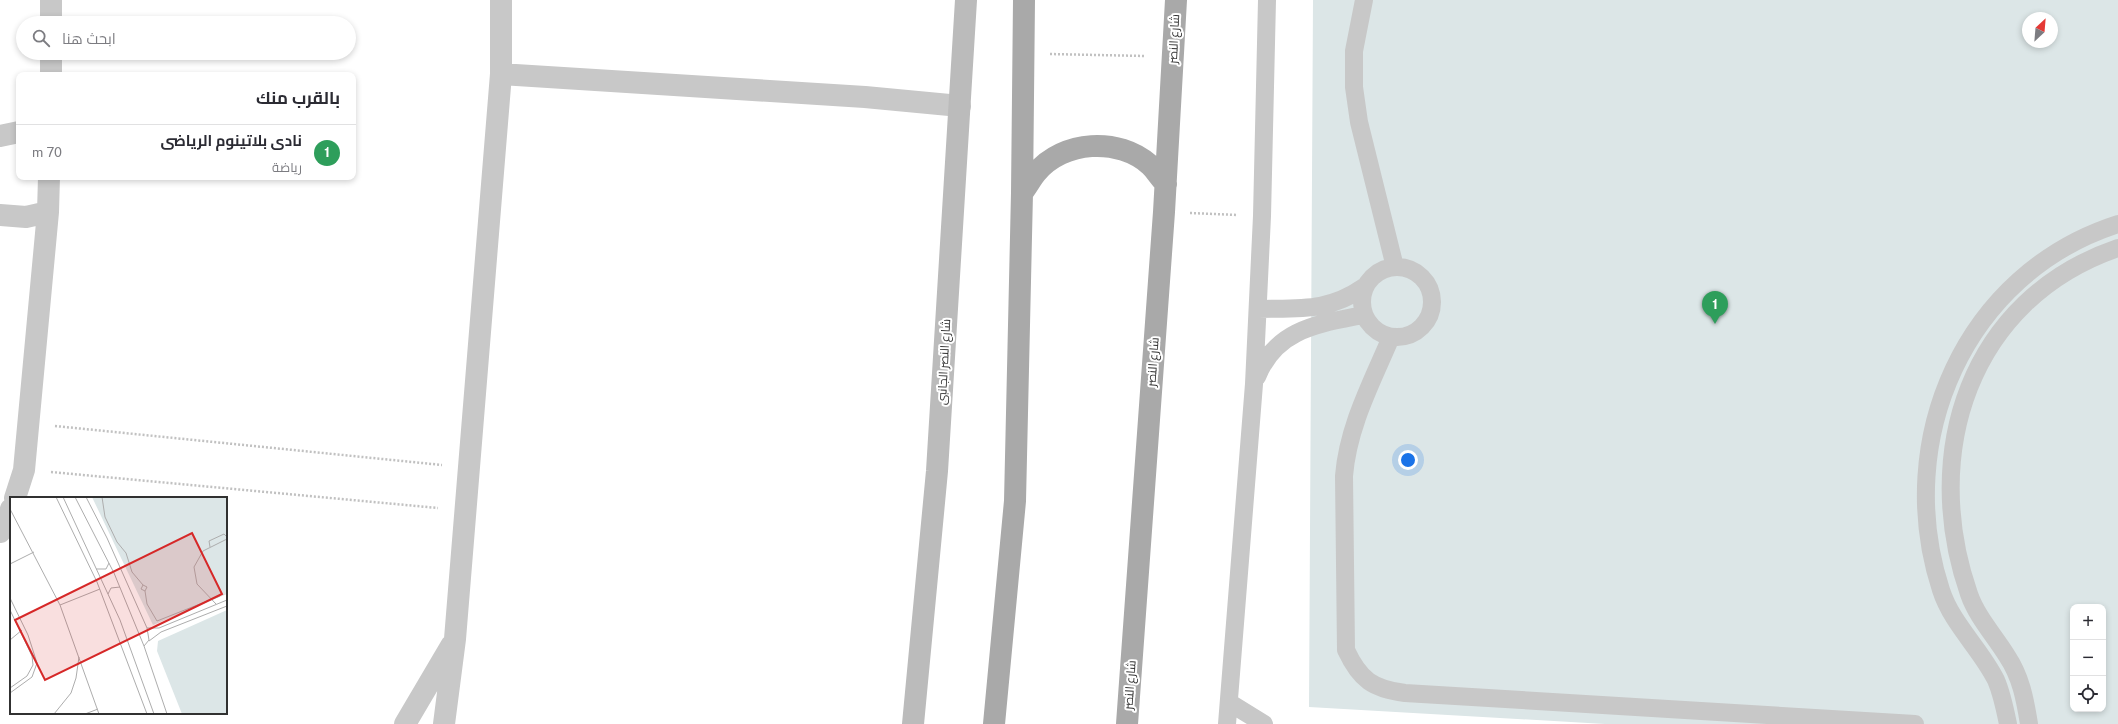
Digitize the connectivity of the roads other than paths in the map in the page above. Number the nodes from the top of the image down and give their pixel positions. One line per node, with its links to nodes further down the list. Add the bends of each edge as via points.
1 (51, 0): 8 (street)
2 (501, 0): 11 (street)
3 (966, 0): 12 (street, شارع النصر الجانبى)
4 (1024, 0): 17 (main road)
5 (1176, 0): 16 (main road, شارع النصر)
6 (1267, 0): 24 (lane)
7 (1364, 0): 22 (lane, via 1354,51 1354,87 1359,122)
8 (51, 16)
9 (51, 60): 10 (street)
10 (51, 72)
11 (501, 74): 12 (street, via 865,97); 33 (street)
12 (960, 106): 37 (street, شارع النصر الجانبى, via 937,471)
13 (16, 133): 14 (street)
14 (0, 136)
15 (49, 180): 18 (street)
16 (1166, 184): 17 (main road, via 1150,165 1128,152 1104,146 1079,147 1055,156 1036,172); 39 (main road, شارع النصر)
17 (1022, 194): 38 (main road, via 1015,501)
18 (48, 212): 19 (street, via 26,217); 30 (street, via 24,470)
19 (0, 216)
20 (2118, 224): 27 (lane, via 2055,252 2010,287 1974,331)
21 (2118, 248): 29 (lane, via 2073,267 2021,306 1982,358)
22 (1395, 267): 23 (lane, via 1377,272); 26 (lane, via 1410,269 1422,277 1430,290 1432,304 1428,318 1419,330 1406,336)
23 (1364, 287): 24 (lane, via 1329,306); 25 (lane, via 1361,301)
24 (1258, 309): 28 (lane)
25 (1363, 316): 26 (lane, via 1370,326); 28 (lane, via 1318,324 1294,334 1270,353)
26 (1391, 337): 42 (lane, via 1352,431 1346,453 1344,476 1346,650 1354,668 1368,682 1386,690 1405,693)
27 (1949, 381): 29 (lane); 43 (lane, via 1939,406 1927,459 1925,486 1928,539 1950,612 1996,680)
28 (1254, 384): 34 (lane)
29 (1969, 388): 44 (lane, via 1953,448 1950,480 1955,542 1970,597 1982,620 2007,655 2022,685)
30 (15, 497)
31 (10, 512): 32 (street)
32 (0, 532)
33 (455, 639): 35 (street); 36 (street)
34 (1230, 703): 40 (lane); 41 (lane)
35 (405, 724)
36 (444, 724)
37 (913, 724)
38 (994, 724)
39 (1127, 724)
40 (1227, 724)
41 (1264, 724)
42 (1915, 724)
43 (2008, 724)
44 (2029, 724)

